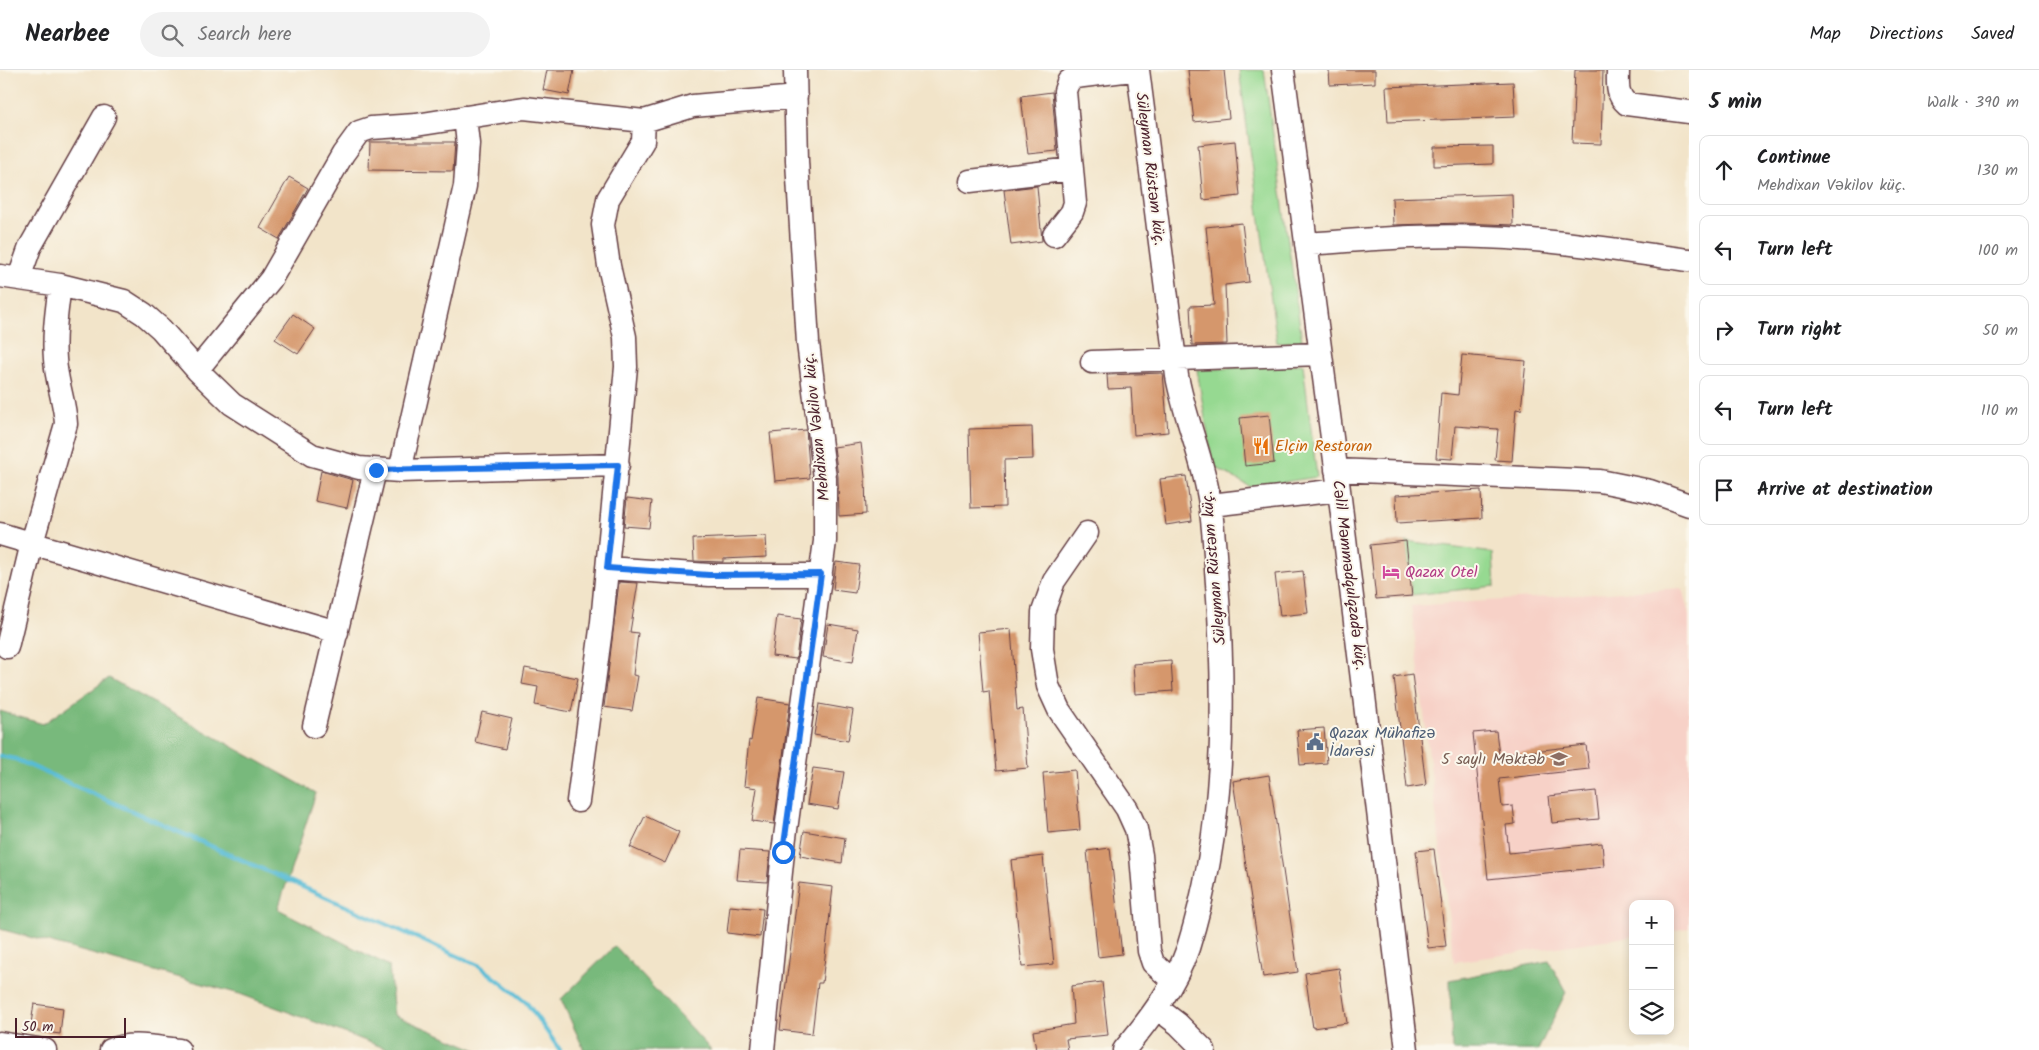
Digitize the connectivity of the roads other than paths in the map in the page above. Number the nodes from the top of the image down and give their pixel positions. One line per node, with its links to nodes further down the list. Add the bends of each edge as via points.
1 (795, 70): 6 (street, Mehdixan Vəkilov küç.)
2 (1132, 70): 11 (street, via 1075,78 1068,82 1065,91)
3 (1138, 70): 19 (street, Süleyman Rüstəm küç.)
4 (1283, 70): 14 (street, Cəlil Məmmədqulqzadə küç.)
5 (1618, 70): 7 (street, via 1620,99 1627,104)
6 (796, 97): 10 (street, via 693,106); 32 (street, Mehdixan Vəkilov küç., via 808,343 825,478 825,541)
7 (1689, 112)
8 (104, 117): 16 (street, via 30,247)
9 (465, 117): 10 (street, via 524,108); 21 (street, via 359,132 271,278); 24 (street, via 468,144 465,186)
10 (644, 121): 22 (street, via 643,140 608,199 603,225 625,338 626,367)
11 (1072, 169): 12 (street); 13 (street, via 1075,204)
12 (970, 181)
13 (1054, 235)
14 (1306, 244): 15 (street, via 1411,236 1487,237); 18 (street, Cəlil Məmmədqulqzadə küç.)
15 (1689, 260)
16 (9, 277): 17 (street)
17 (60, 284): 21 (street, via 99,293 144,314); 30 (street, via 55,360 66,408 66,424)
18 (1320, 354): 19 (street); 25 (street, Cəlil Məmmədqulqzadə küç.)
19 (1175, 359): 20 (street); 27 (street, Süleyman Rüstəm küç., via 1183,406 1200,455)
20 (1092, 362)
21 (197, 370): 23 (street, via 232,404 312,455)
22 (618, 465): 24 (street); 31 (street)
23 (376, 470): 24 (street); 33 (street)
24 (400, 471)
25 (1337, 480): 26 (street, via 1600,481); 27 (street); 46 (street, Cəlil Məmmədqulqzadə küç.)
26 (1689, 505)
27 (1211, 506): 37 (street, Süleyman Rüstəm küç., via 1222,674 1218,804 1192,932)
28 (1087, 533): 37 (street, via 1054,581 1043,612 1042,649 1048,686 1059,710 1127,809 1136,829 1150,951 1153,963)
29 (0, 534): 30 (street)
30 (32, 543): 33 (street); 34 (street)
31 (607, 568): 32 (street, via 709,575); 36 (street)
32 (821, 574): 43 (street, Mehdixan Vəkilov küç., via 783,852)
33 (337, 632): 35 (street)
34 (7, 647)
35 (314, 726)
36 (578, 801)
37 (1172, 980): 38 (street, Süleyman Rüstəm küç.)
38 (1157, 1008): 44 (street, Süleyman Rüstəm küç.); 45 (street)
39 (0, 1043): 40 (street)
40 (45, 1050)
41 (111, 1050): 42 (street, via 120,1046)
42 (179, 1050)
43 (763, 1050)
44 (1124, 1050)
45 (1204, 1050)
46 (1407, 1050)

